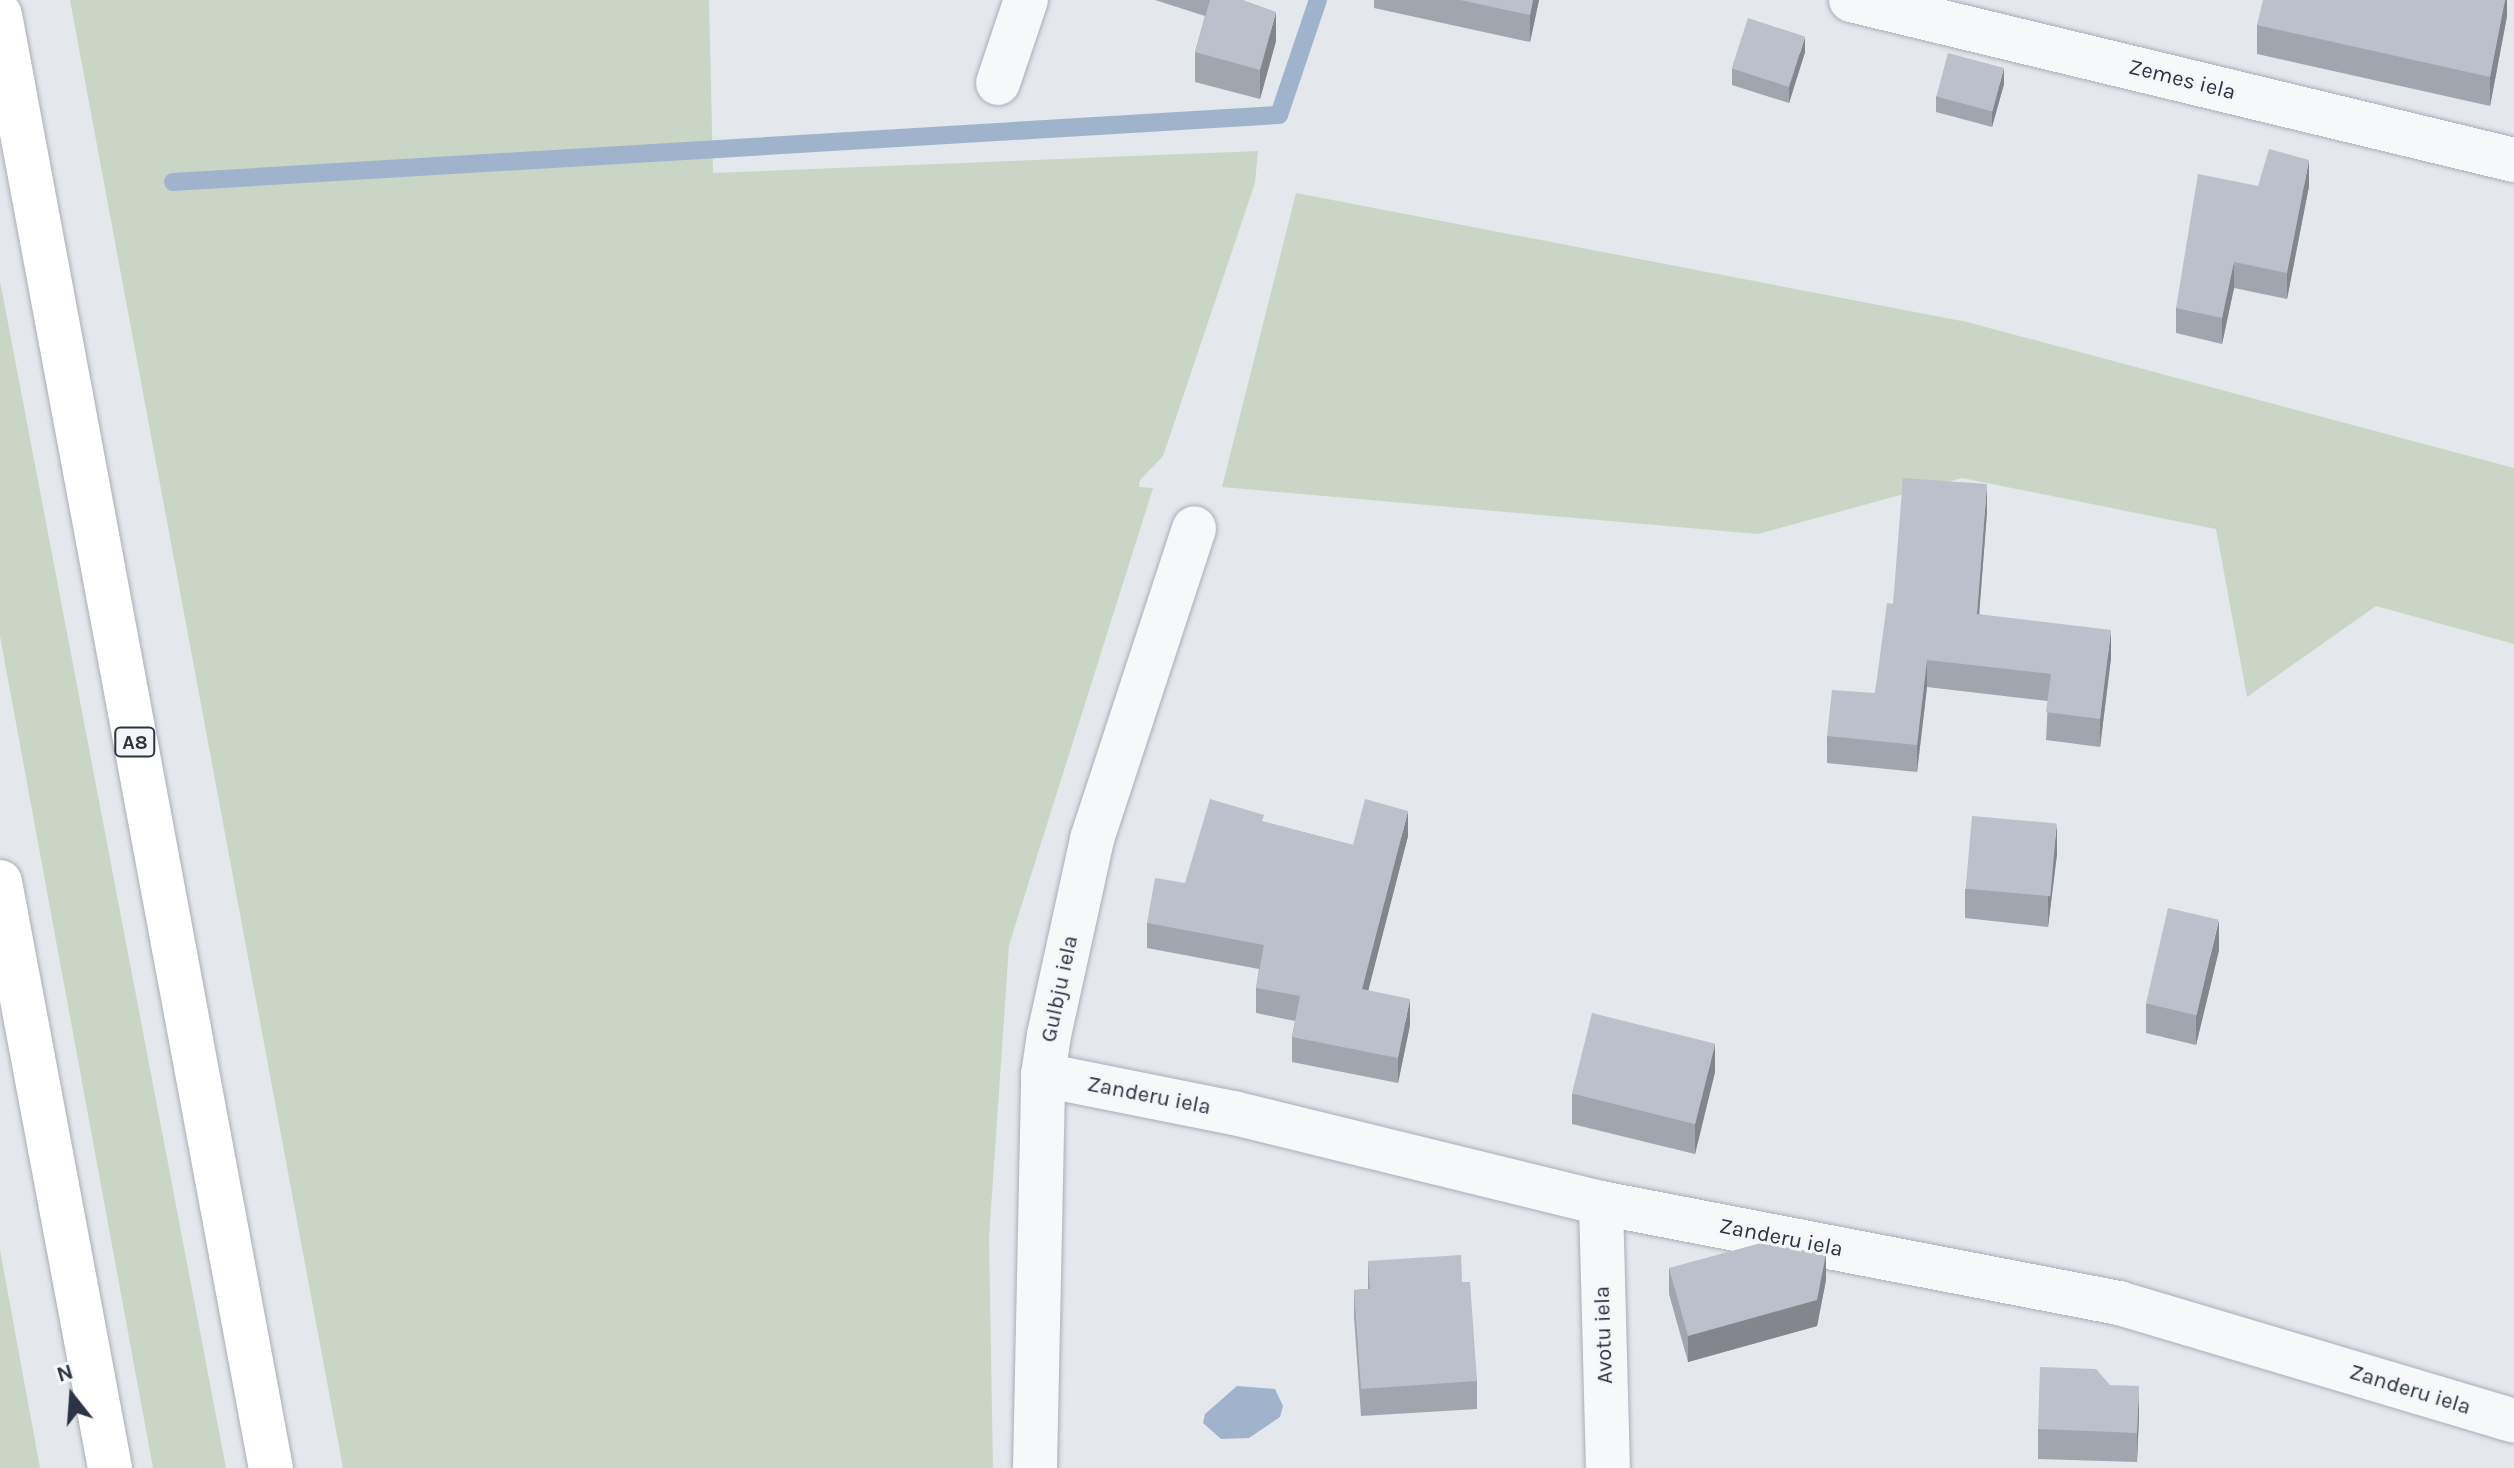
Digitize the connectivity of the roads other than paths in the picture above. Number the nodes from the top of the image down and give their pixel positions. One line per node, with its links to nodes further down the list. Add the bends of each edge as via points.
1 (1026, 0): 4 (street)
2 (1851, 0): 5 (street, Zemes iela)
3 (0, 15): 12 (highway, A8)
4 (998, 83)
5 (2514, 160)
6 (1194, 528): 8 (street, Gulbju iela, via 1092,839)
7 (0, 882): 11 (highway)
8 (1043, 1075): 9 (street, Zanderu iela, via 1234,1113); 13 (street, Gulbju iela)
9 (1601, 1203): 10 (street, Zanderu iela, via 2119,1303); 14 (street, Avotu iela)
10 (2514, 1421)
11 (110, 1468)
12 (271, 1468)
13 (1035, 1468)
14 (1608, 1468)

